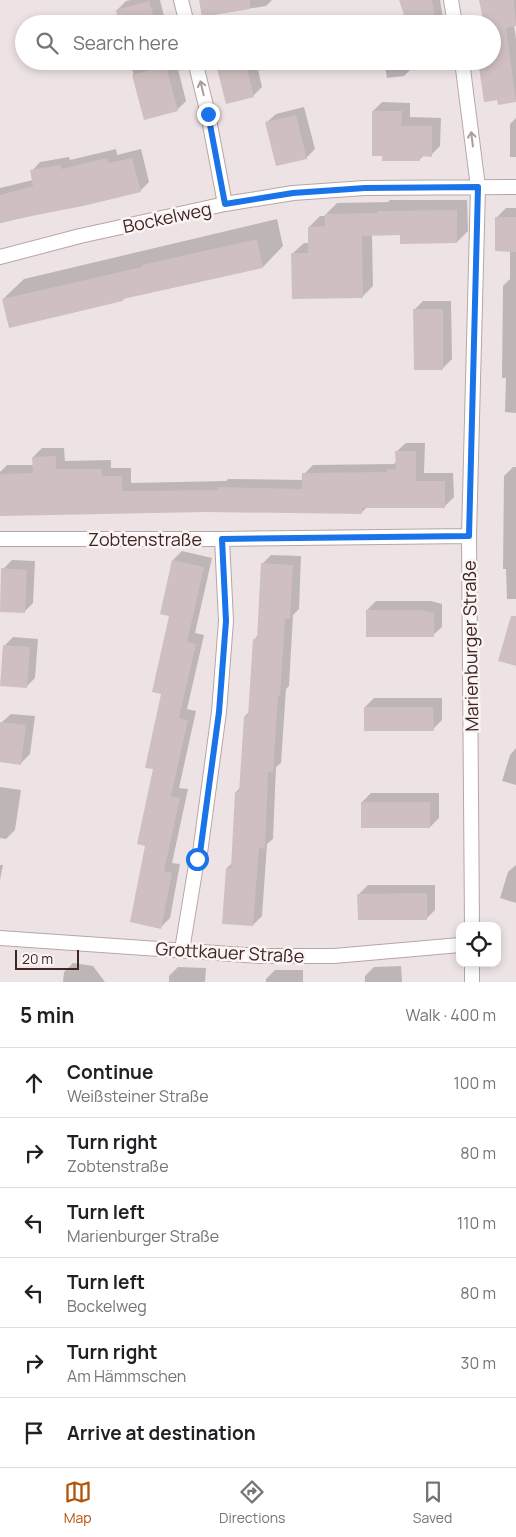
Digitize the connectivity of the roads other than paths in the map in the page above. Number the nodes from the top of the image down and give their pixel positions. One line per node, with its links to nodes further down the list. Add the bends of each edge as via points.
1 (181, 0): 3 (street)
2 (450, 0): 4 (street)
3 (185, 15)
4 (453, 15)
5 (197, 70): 9 (street, one-way to 5)
6 (463, 70): 7 (street, Marienburger Straße, one-way to 6)
7 (478, 187): 8 (street, Bockelweg); 9 (street, Bockelweg, via 356,188 293,193); 11 (street, Marienburger Straße)
8 (516, 187)
9 (225, 204): 10 (street, Bockelweg)
10 (0, 257)
11 (469, 536): 13 (street, Zobtenstraße); 14 (street, Marienburger Straße)
12 (0, 539): 13 (street, Zobtenstraße)
13 (222, 539): 17 (street, via 226,621 219,712 200,853)
14 (472, 922)
15 (0, 938): 17 (street, Grottkauer Straße)
16 (456, 945): 17 (street, Grottkauer Straße, via 334,956 260,956)
17 (182, 950)
18 (472, 967): 19 (street)
19 (472, 982)

